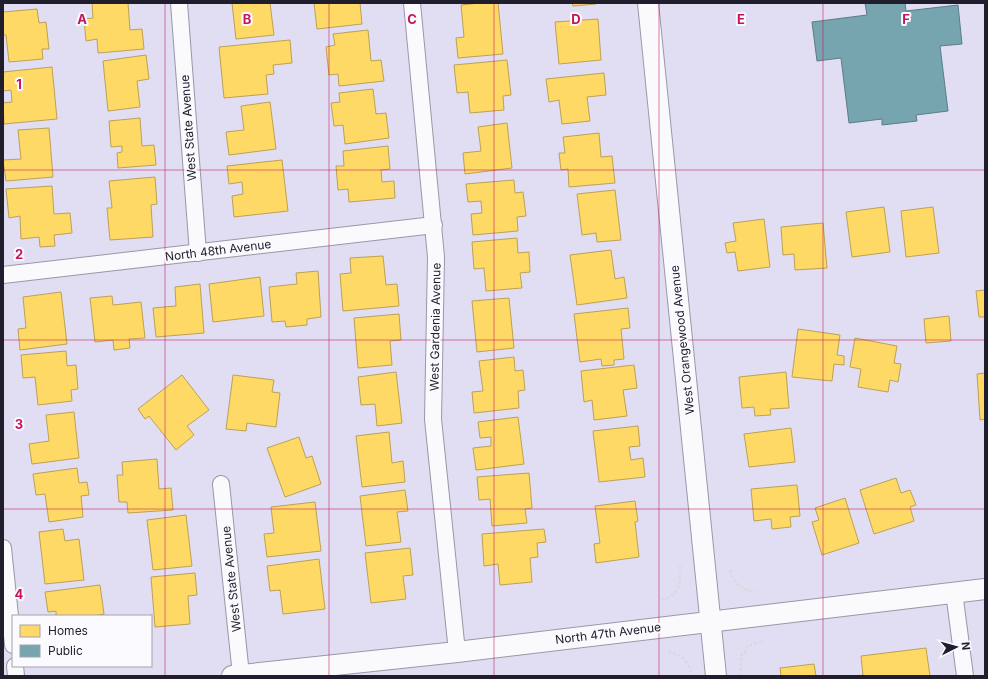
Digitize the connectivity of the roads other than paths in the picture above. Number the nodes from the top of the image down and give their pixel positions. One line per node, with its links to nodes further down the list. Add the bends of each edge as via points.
1 (179, 3): 5 (street, West State Avenue)
2 (412, 3): 4 (street, West Gardenia Avenue)
3 (648, 3): 11 (street, West Orangewood Avenue)
4 (434, 225): 5 (street, North 48th Avenue); 13 (street, West Gardenia Avenue, via 436,257 433,419)
5 (198, 253): 6 (street, North 48th Avenue)
6 (3, 275)
7 (222, 484): 14 (street, West State Avenue)
8 (3, 548): 12 (street)
9 (985, 589): 10 (street, North 47th Avenue)
10 (954, 592): 11 (street, North 47th Avenue); 16 (street)
11 (710, 621): 13 (street, North 47th Avenue); 15 (street, West Orangewood Avenue)
12 (12, 635)
13 (457, 652): 14 (street, North 47th Avenue)
14 (236, 675)
15 (716, 676)
16 (964, 676)

